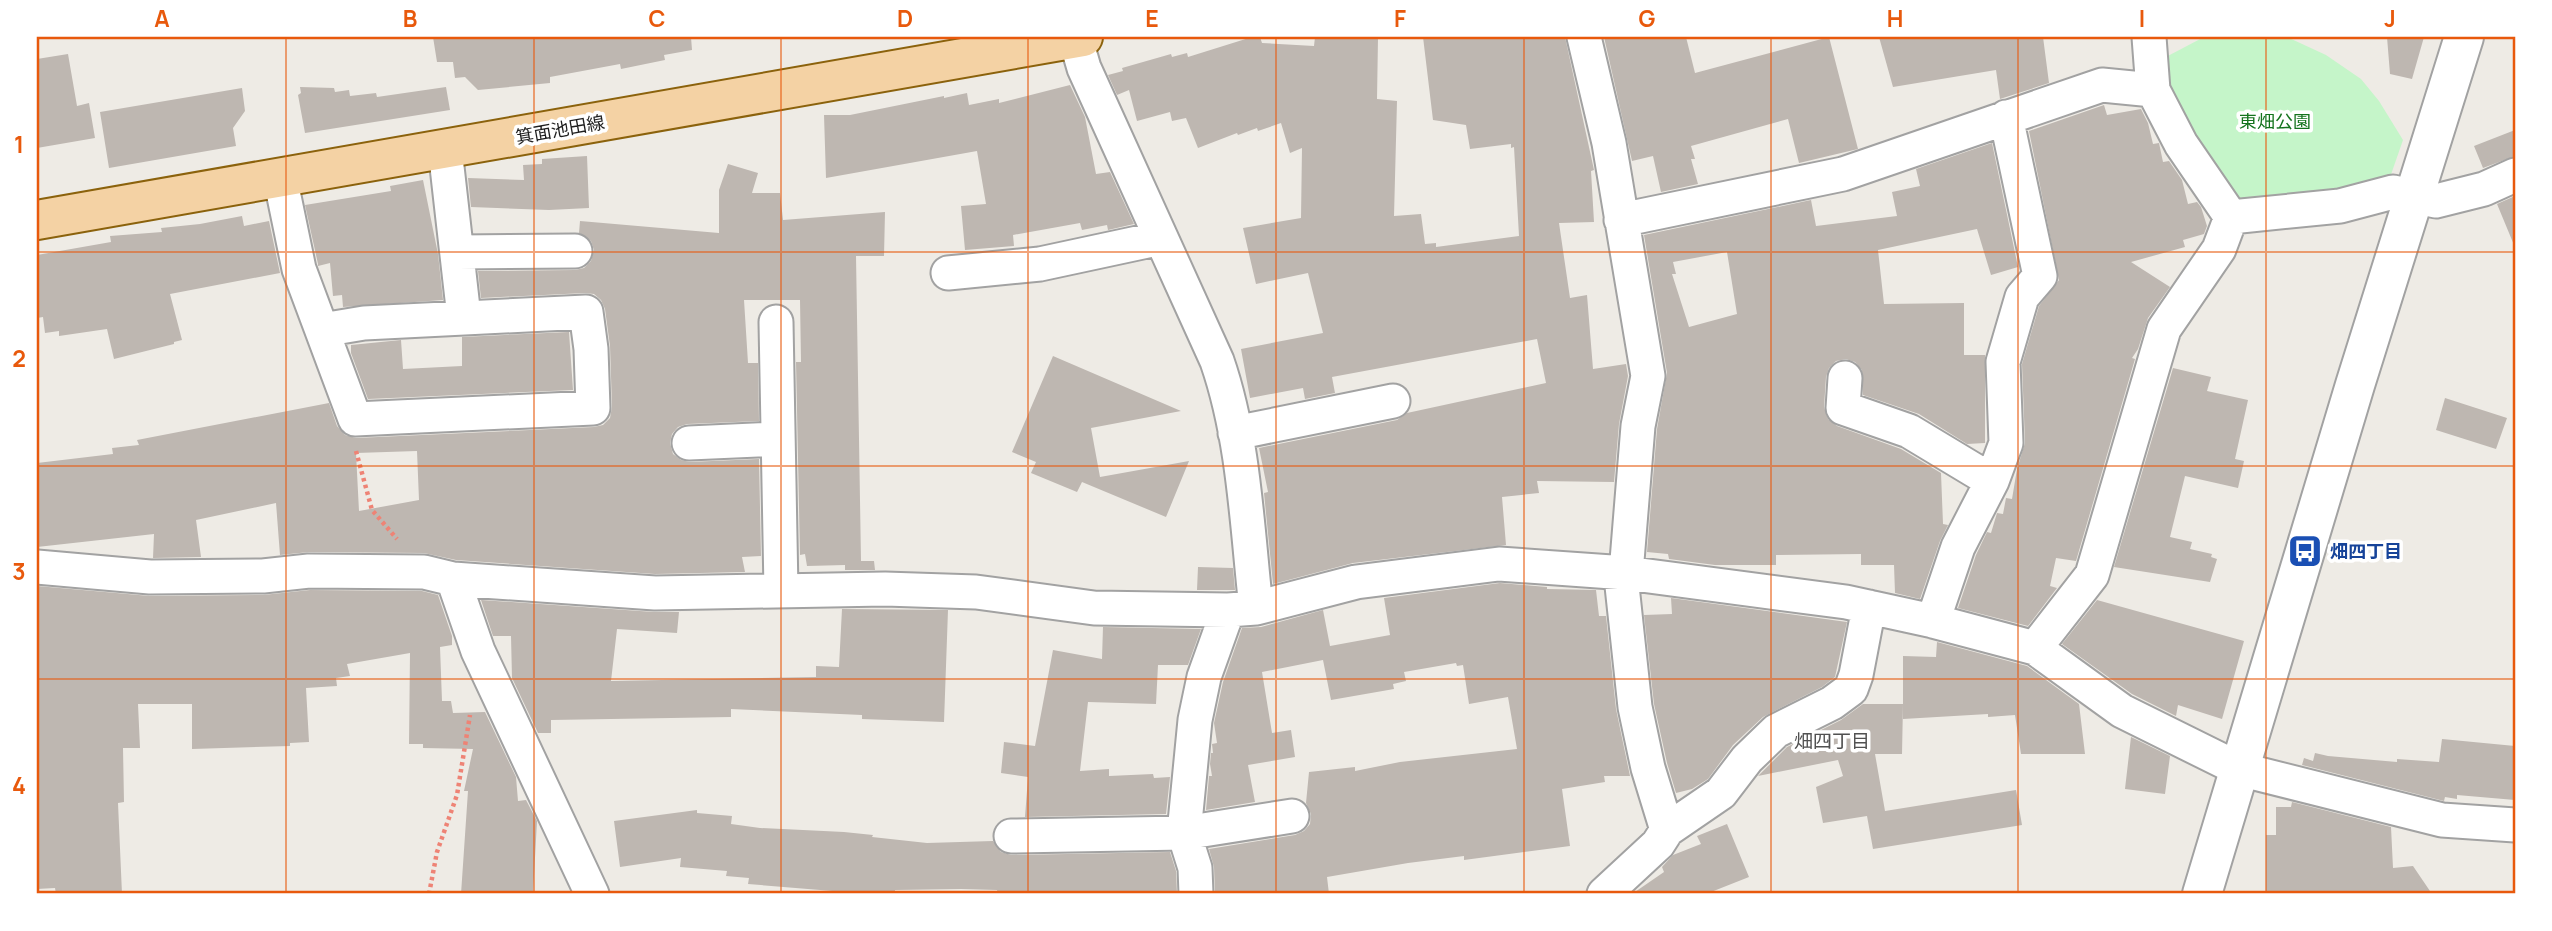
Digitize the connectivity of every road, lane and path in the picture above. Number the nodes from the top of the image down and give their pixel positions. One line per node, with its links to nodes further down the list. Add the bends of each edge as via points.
1 (1077, 37): 7 (main road, 箕面池田線); 14 (street, via 1084,68)
2 (1584, 37): 13 (street, via 1609,142)
3 (2149, 37): 5 (street)
4 (2464, 37): 10 (street)
5 (2153, 90): 6 (street, via 2102,85); 11 (street, via 2181,144)
6 (2006, 117): 13 (street, via 1843,174); 27 (street, via 2040,276 2022,297 2003,362 2006,443)
7 (445, 149): 9 (main road, 箕面池田線); 16 (street)
8 (2515, 174): 10 (street, via 2484,189 2436,201)
9 (280, 177): 12 (main road, 箕面池田線); 20 (street, via 299,269)
10 (2414, 196): 11 (street, via 2393,192 2340,206); 37 (street)
11 (2231, 217): 35 (street, via 2219,249 2164,329 2092,575)
12 (37, 220)
13 (1620, 220): 29 (street, via 1648,376)
14 (1161, 238): 17 (street, via 1040,264); 24 (street, via 1217,361 1230,397)
15 (575, 251): 16 (street)
16 (458, 252): 18 (street)
17 (948, 272)
18 (464, 317): 20 (street); 23 (street, via 586,312 593,408)
19 (776, 322): 25 (street)
20 (322, 330): 23 (street)
21 (1845, 378): 27 (street, via 1843,408 1909,431)
22 (1393, 401): 24 (street)
23 (355, 419): 30 (path, via 352,436 372,510 415,559)
24 (1235, 433): 33 (street)
25 (778, 439): 26 (street); 31 (street)
26 (689, 443)
27 (1992, 481): 34 (street, via 1958,547)
28 (37, 566): 30 (street, via 150,576 263,576 309,571)
29 (1626, 573): 32 (street); 33 (street, via 1499,564 1356,582); 40 (street, via 1622,586 1635,706)
30 (438, 575): 31 (street, via 655,593); 44 (street)
31 (781, 591): 33 (street, via 976,592 1094,608)
32 (1869, 607): 34 (street); 40 (street, via 1850,689 1832,703 1776,730 1746,759 1721,793)
33 (1242, 609): 41 (street, via 1204,677)
34 (1933, 621): 35 (street)
35 (2035, 648): 37 (street, via 2122,711)
36 (471, 708): 43 (path, via 457,795 437,852)
37 (2239, 769): 39 (street, via 2442,820); 47 (street)
38 (1292, 816): 41 (street)
39 (2515, 825)
40 (1667, 830): 46 (street)
41 (1184, 833): 42 (street); 45 (street, via 1195,868)
42 (1012, 836)
43 (429, 894)
44 (592, 894)
45 (1196, 894)
46 (1604, 894)
47 (2202, 894)

